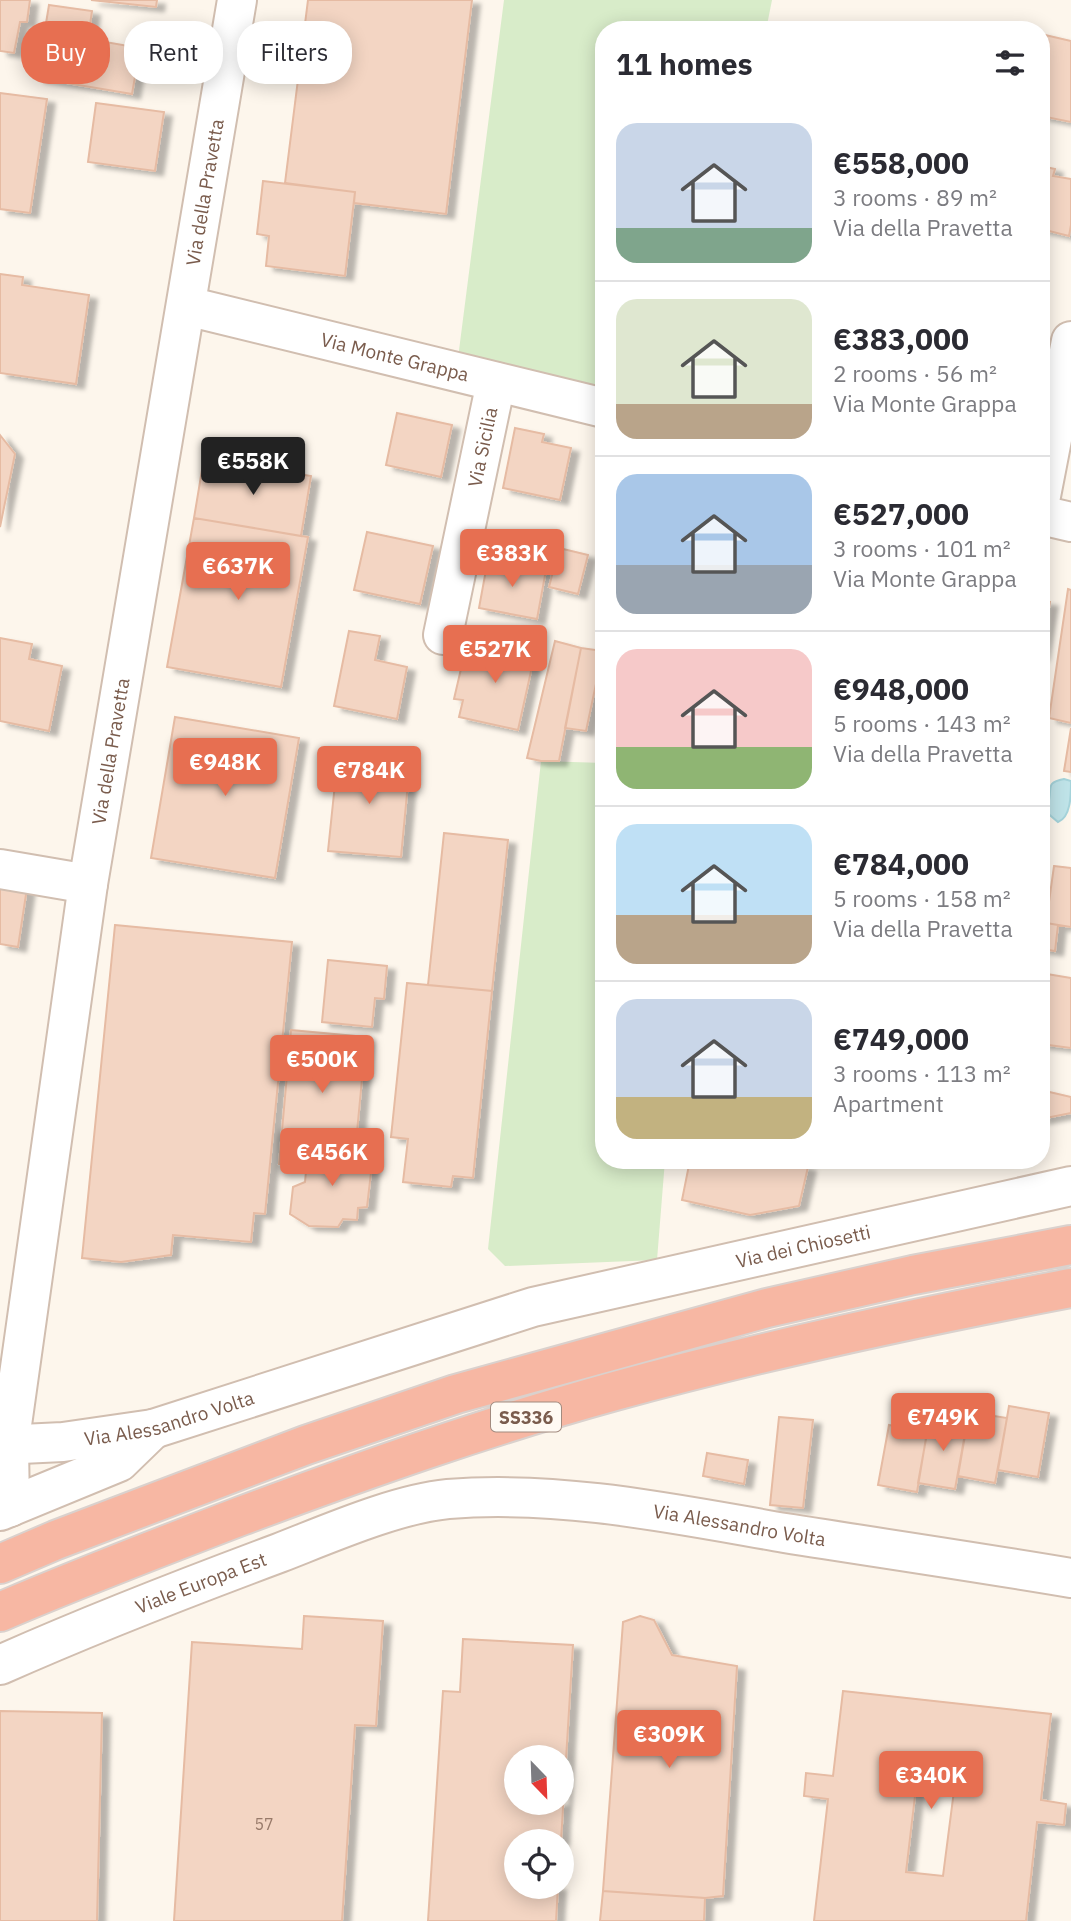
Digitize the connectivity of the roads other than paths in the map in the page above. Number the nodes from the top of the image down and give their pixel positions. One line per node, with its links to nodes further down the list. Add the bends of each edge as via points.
1 (237, 0): 2 (street, Via della Pravetta)
2 (187, 306): 4 (street, Via Monte Grappa); 11 (street, Via della Pravetta)
3 (1071, 341): 6 (street)
4 (496, 382): 5 (street, Via Monte Grappa); 9 (street, Via Sicilia)
5 (595, 406)
6 (1050, 450)
7 (1050, 517): 8 (street)
8 (1071, 522)
9 (443, 635)
10 (0, 869): 11 (street)
11 (88, 884): 17 (street, Via della Pravetta)
12 (1071, 1186): 15 (street, Via dei Chiosetti)
13 (1071, 1245): 20 (highway, SS336, via 767,1308 456,1394 306,1445)
14 (1071, 1288): 22 (highway, SS336, via 762,1354 466,1435 89,1574)
15 (533, 1307): 16 (street, Via Alessandro Volta)
16 (153, 1429): 17 (street, Via Alessandro Volta); 19 (street, via 119,1462)
17 (5, 1446): 19 (street, Via della Pravetta)
18 (405, 1507): 21 (street, Via Alessandro Volta, via 447,1499 531,1498 650,1510 926,1556); 23 (street, Viale Europa Est, via 167,1596)
19 (5, 1509)
20 (0, 1564)
21 (1070, 1568)
22 (0, 1612)
23 (0, 1665)

